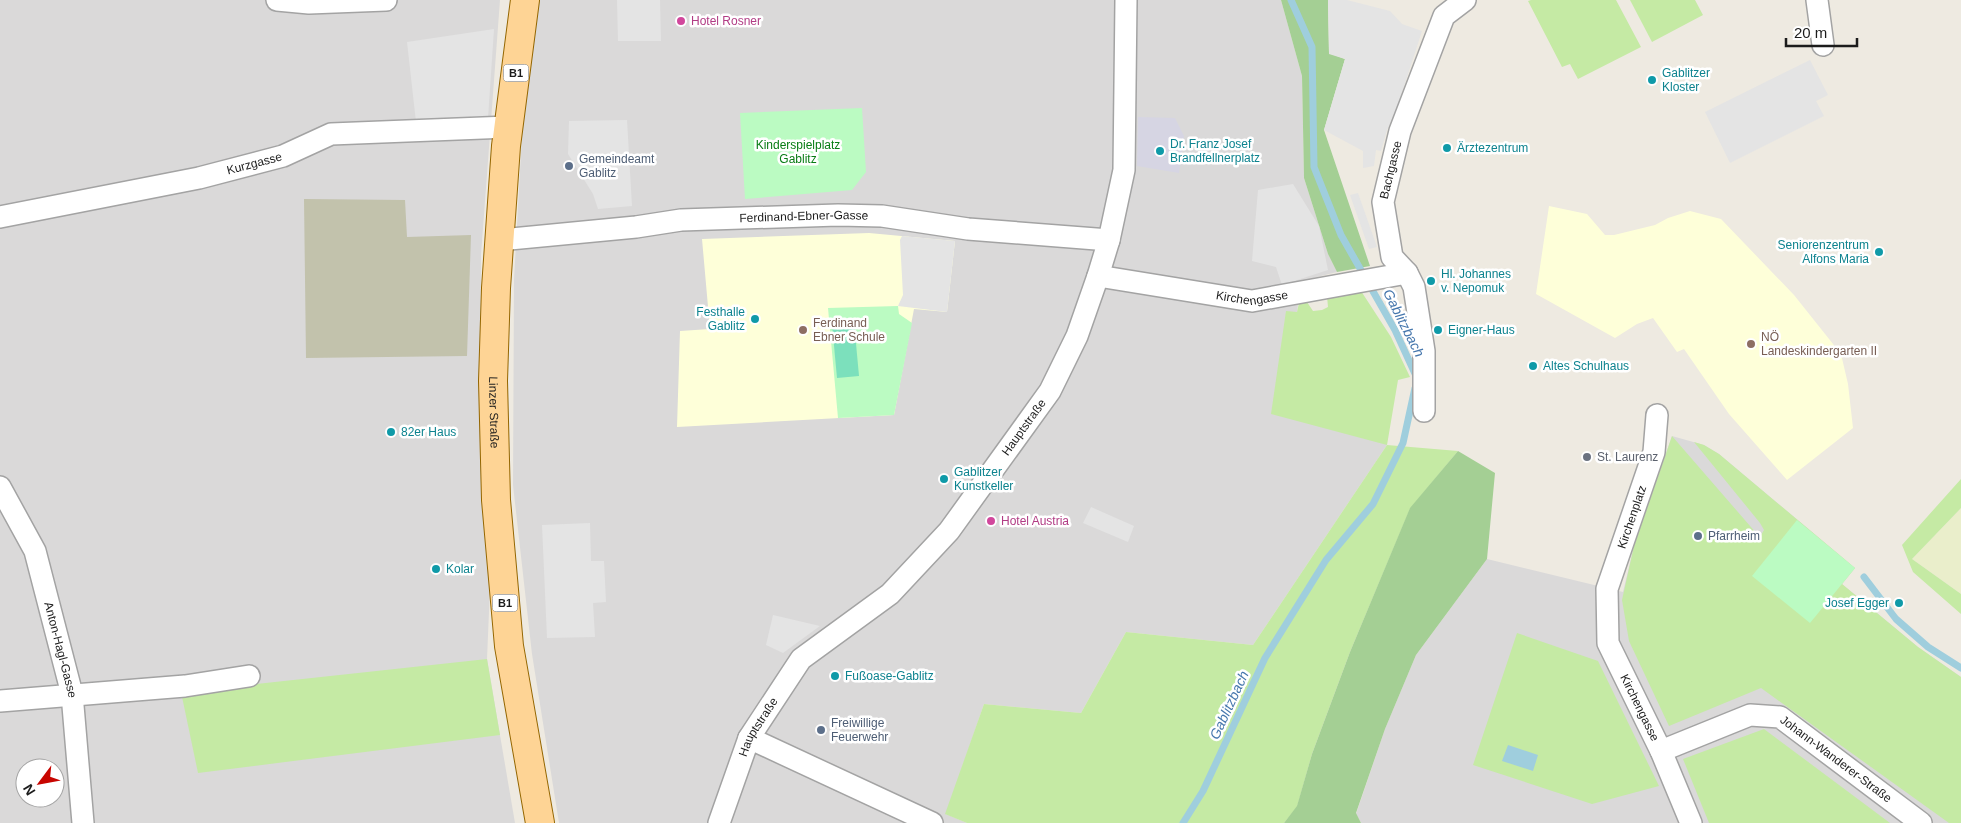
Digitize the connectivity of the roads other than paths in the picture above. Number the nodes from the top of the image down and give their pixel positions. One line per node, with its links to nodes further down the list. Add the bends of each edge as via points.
1 (277, 0): 2 (street, via 309,3)
2 (386, 0)
3 (525, 0): 8 (main road, Linzer Straße / B1)
4 (1126, 0): 11 (street, Hauptstraße, via 1124,170)
5 (1465, 0): 12 (street, Bachgasse, via 1444,16 1400,131 1384,202 1392,257)
6 (1817, 0): 7 (street)
7 (1824, 45)
8 (508, 126): 9 (street, Kurzgasse, via 331,134 283,156 199,178); 10 (main road, Linzer Straße / B1)
9 (0, 217)
10 (500, 240): 11 (street, Ferdinand-Ebner-Gasse, via 681,220 838,215 882,216 968,229); 24 (main road, Linzer Straße / B1, via 493,381 496,500 508,646)
11 (1108, 240): 13 (street, Hauptstraße)
12 (1399, 274): 13 (street, Kirchengasse, via 1252,301); 14 (street, Bachgasse, via 1414,287 1424,351)
13 (1098, 276): 21 (street, Hauptstraße, via 1077,336 1050,391 956,523 890,594 801,659)
14 (1424, 411)
15 (1657, 415): 17 (street, Kirchenplatz, via 1654,452)
16 (0, 487): 19 (street, Anton-Hagl-Gasse, via 35,551)
17 (1607, 589): 22 (street, Kirchengasse, via 1608,643)
18 (249, 676): 19 (street, via 185,686)
19 (72, 694): 20 (street); 23 (street, Anton-Hagl-Gasse)
20 (0, 701)
21 (749, 738): 25 (street, Hauptstraße); 26 (street)
22 (1662, 751): 27 (street, Kirchengasse); 28 (street, Johann-Wanderer-Straße, via 1750,715 1780,717)
23 (83, 823)
24 (540, 823)
25 (719, 823)
26 (932, 823)
27 (1691, 823)
28 (1921, 823)

